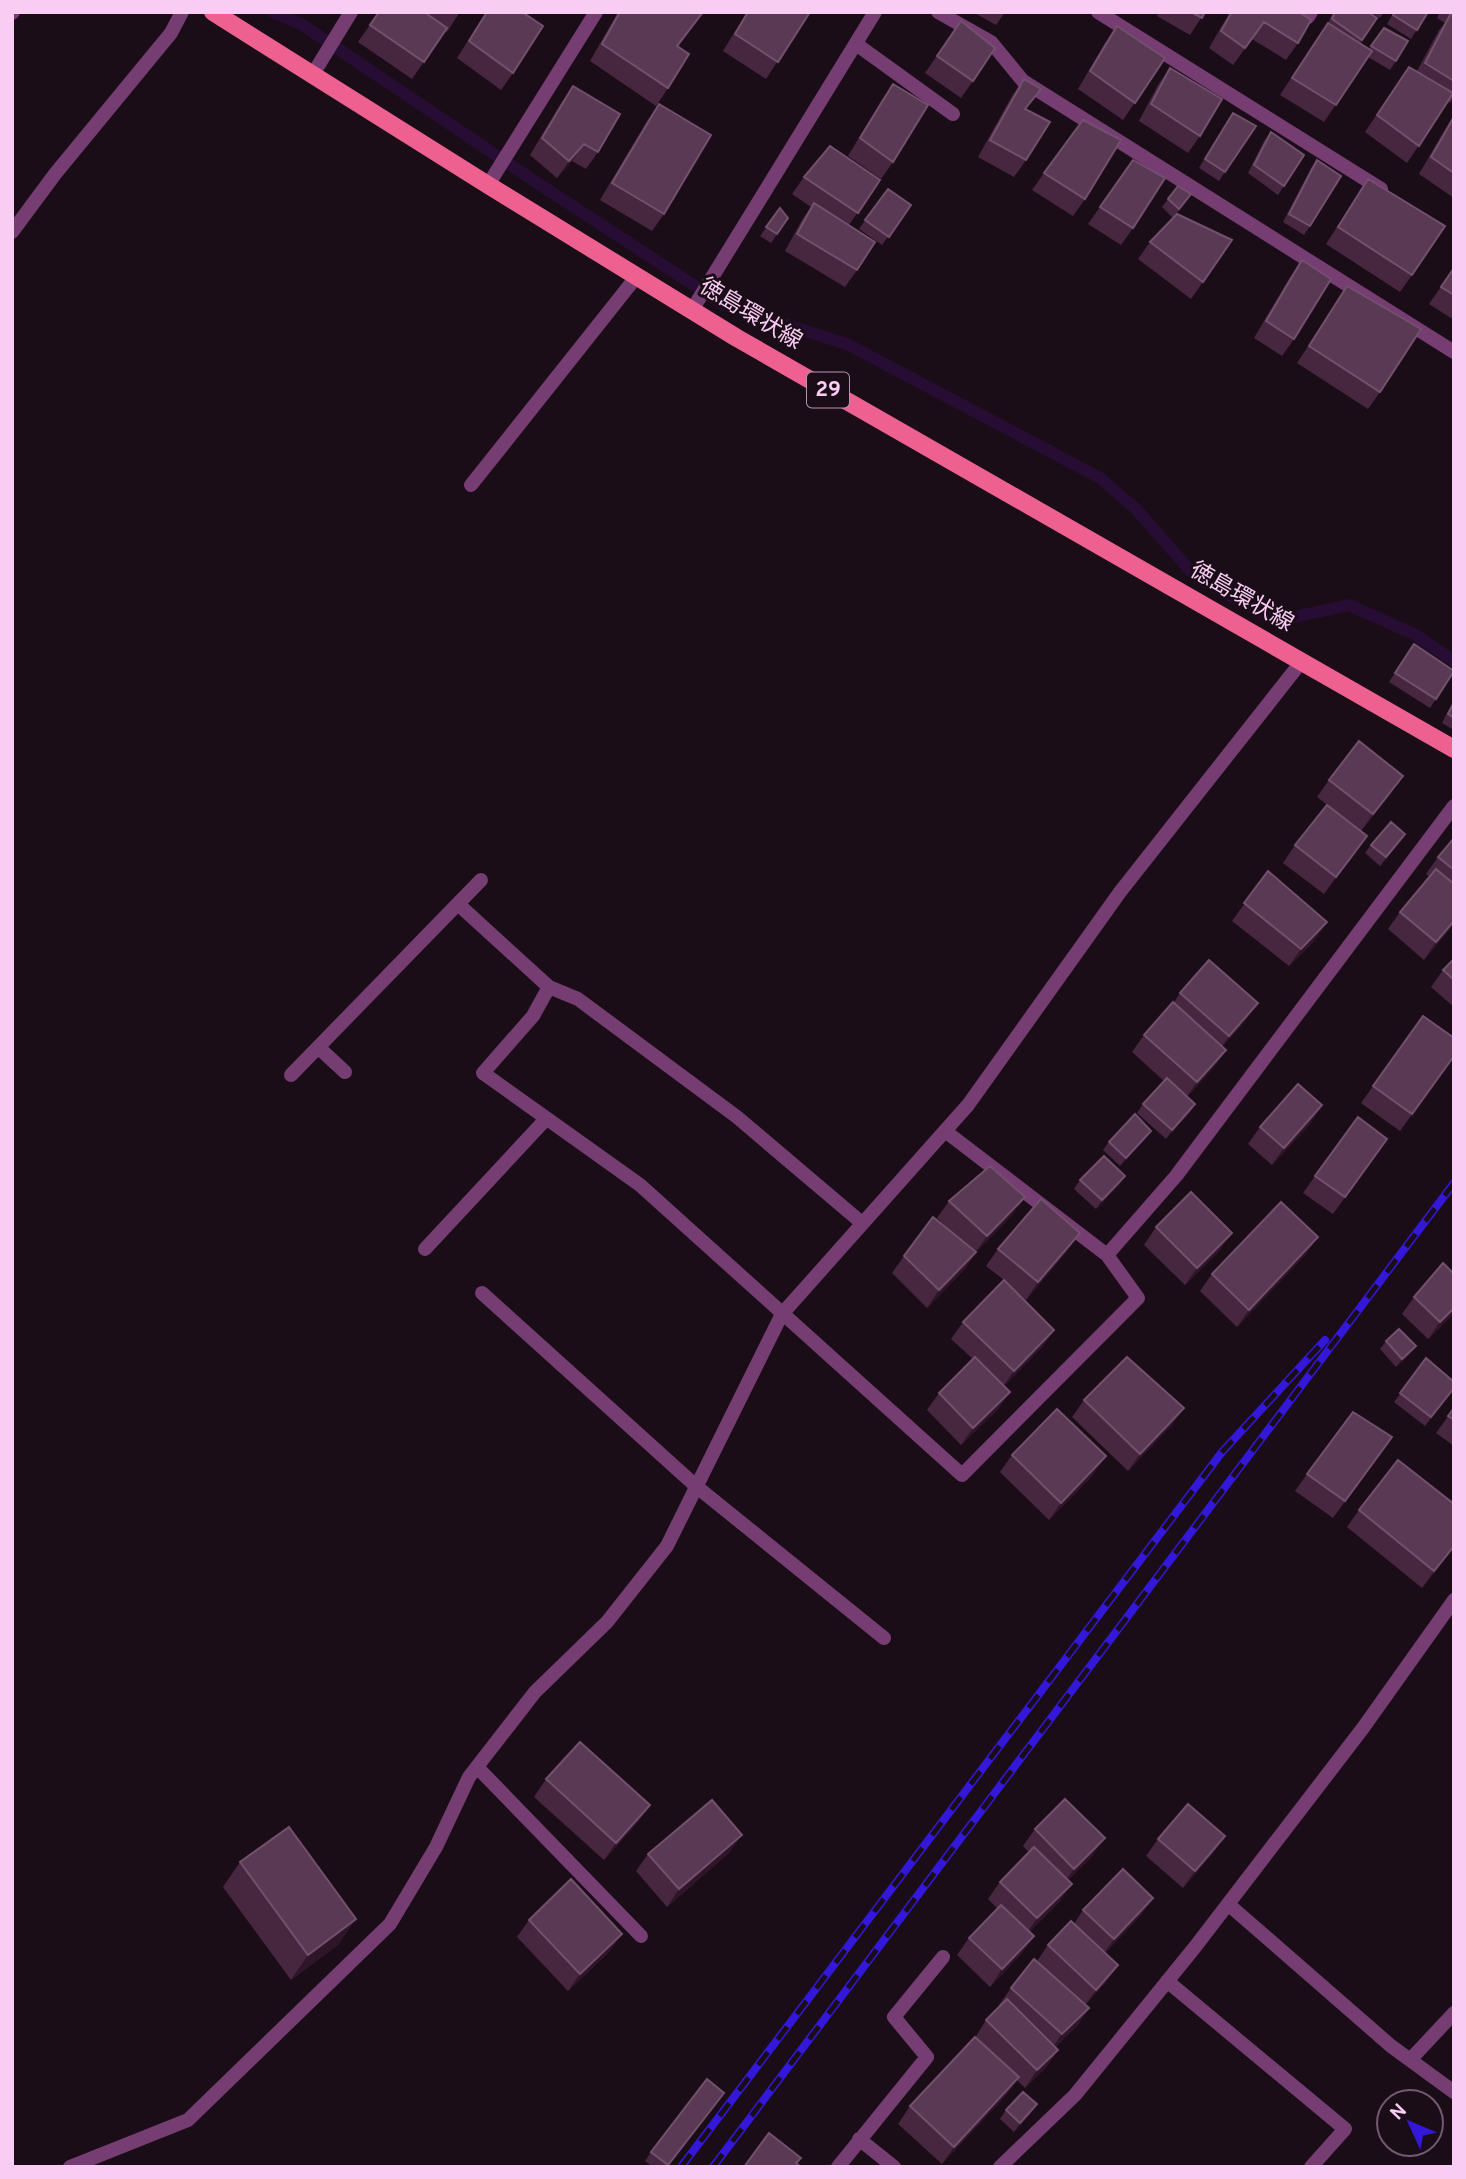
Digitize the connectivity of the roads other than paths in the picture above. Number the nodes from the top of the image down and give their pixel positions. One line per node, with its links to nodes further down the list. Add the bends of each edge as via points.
1 (182, 12): 13 (street, via 171,33)
2 (213, 12): 9 (main road, 徳島環状線 / 29)
3 (351, 12): 9 (street)
4 (596, 12): 11 (street)
5 (875, 12): 8 (street)
6 (938, 12): 16 (street, via 991,42 1023,81)
7 (1098, 12): 12 (street)
8 (856, 44): 10 (street); 15 (street)
9 (313, 74): 11 (main road, 徳島環状線 / 29)
10 (953, 114)
11 (488, 185): 14 (main road, 徳島環状線 / 29)
12 (1391, 195)
13 (12, 232)
14 (637, 276): 15 (main road, 徳島環状線 / 29); 17 (street)
15 (696, 304): 18 (main road, 徳島環状線 / 29, via 737,338)
16 (1454, 352)
17 (471, 485)
18 (1302, 661): 19 (main road, 徳島環状線 / 29); 28 (street, via 1120,892)
19 (1454, 749)
20 (1454, 806): 31 (street, via 1176,1176)
21 (481, 880): 22 (street)
22 (458, 904): 23 (street); 24 (street)
23 (549, 987): 27 (street, via 533,1016 483,1073); 29 (street, via 578,999 737,1117)
24 (318, 1046): 25 (street); 26 (street)
25 (345, 1072)
26 (291, 1075)
27 (546, 1119): 30 (street); 33 (street, via 640,1185)
28 (945, 1131): 29 (street); 31 (street)
29 (862, 1223): 33 (street)
30 (425, 1249)
31 (1107, 1255): 33 (street, via 1138,1298 962,1475)
32 (482, 1293): 34 (street)
33 (782, 1314): 34 (street)
34 (697, 1487): 36 (street); 37 (street, via 667,1546 607,1622 536,1692)
35 (1454, 1601): 38 (street)
36 (884, 1637)
37 (477, 1767): 39 (street); 46 (street, via 390,1924 188,2120)
38 (1228, 1905): 41 (street); 43 (street)
39 (641, 1936)
40 (943, 1957): 45 (street, via 894,2017 927,2057)
41 (1167, 1981): 49 (street, via 1075,2095); 50 (street, via 1345,2129)
42 (1454, 2013): 43 (street)
43 (1410, 2060): 44 (street)
44 (1454, 2092)
45 (859, 2139): 47 (street); 48 (street)
46 (70, 2167)
47 (838, 2167)
48 (894, 2167)
49 (1000, 2167)
50 (1311, 2167)

